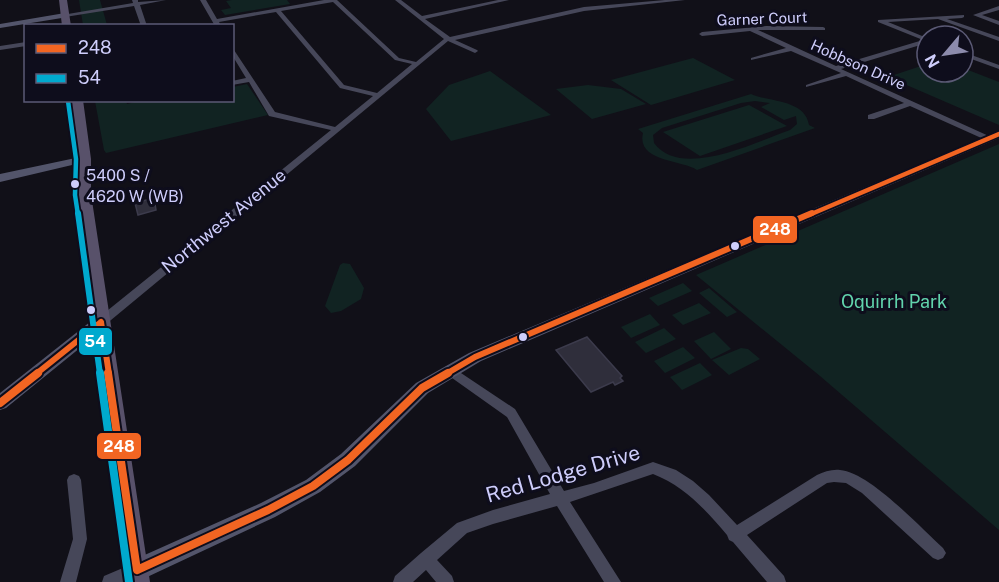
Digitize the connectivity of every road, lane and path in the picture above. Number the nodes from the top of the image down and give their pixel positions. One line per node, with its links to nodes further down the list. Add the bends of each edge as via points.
1 (63, 0): 15 (main road)
2 (163, 0): 9 (street)
3 (203, 0): 16 (street)
4 (334, 0): 11 (street); 34 (street, via 396,58)
5 (399, 0): 14 (street)
6 (506, 0): 14 (street)
7 (672, 0): 8 (street); 24 (street, via 584,9)
8 (682, 0)
9 (135, 2): 15 (street); 18 (street)
10 (999, 8): 17 (street, via 976,15)
11 (277, 10): 16 (street); 41 (street, via 342,87)
12 (962, 15): 13 (street)
13 (939, 17): 23 (street, via 880,21); 25 (street)
14 (420, 18): 24 (street)
15 (66, 20): 19 (main road)
16 (217, 23)
17 (999, 23)
18 (143, 24)
19 (0, 26)
20 (750, 29): 21 (street, Garner Court); 22 (street, Garner Court); 29 (street, Hobbson Drive)
21 (823, 29)
22 (702, 34)
23 (915, 35)
24 (448, 39): 30 (street); 34 (street, Northwest Avenue)
25 (999, 39)
26 (24, 44): 28 (street)
27 (915, 44): 36 (street)
28 (0, 48)
29 (790, 49): 33 (street); 36 (street, Hobbson Drive)
30 (475, 51)
31 (234, 52): 38 (street)
32 (975, 58): 35 (street)
33 (753, 59)
34 (418, 64): 41 (street, Northwest Avenue)
35 (999, 67)
36 (834, 69): 37 (street, Hobbson Drive)
37 (846, 74): 40 (street); 43 (street, Hobbson Drive)
38 (251, 79): 39 (street); 45 (street, via 272,114)
39 (234, 83)
40 (808, 86)
41 (379, 95): 45 (street, Northwest Avenue)
42 (77, 102): 47 (main road)
43 (910, 103): 44 (street); 46 (street, Hobbson Drive)
44 (871, 117)
45 (336, 129): 49 (street, Northwest Avenue)
46 (993, 136): 50 (main road)
47 (85, 159): 48 (main road); 49 (main road, via 84,194)
48 (0, 178)
49 (101, 322): 51 (main road, Northwest Avenue); 57 (main road)
50 (449, 370): 53 (street, via 511,413); 57 (main road, via 422,388 348,460 313,486)
51 (0, 403)
52 (74, 480): 58 (street, via 80,539)
53 (561, 499): 54 (street, Red Lodge Drive, via 653,468 694,492); 56 (street, Red Lodge Drive, via 476,522 449,537); 62 (street)
54 (734, 535): 55 (street, via 822,479 837,475 867,488); 63 (street, Red Lodge Drive)
55 (938, 553)
56 (426, 558): 60 (street, Red Lodge Drive); 61 (street)
57 (137, 576): 59 (street)
58 (68, 582)
59 (110, 582)
60 (401, 582)
61 (446, 582)
62 (613, 582)
63 (778, 582)

